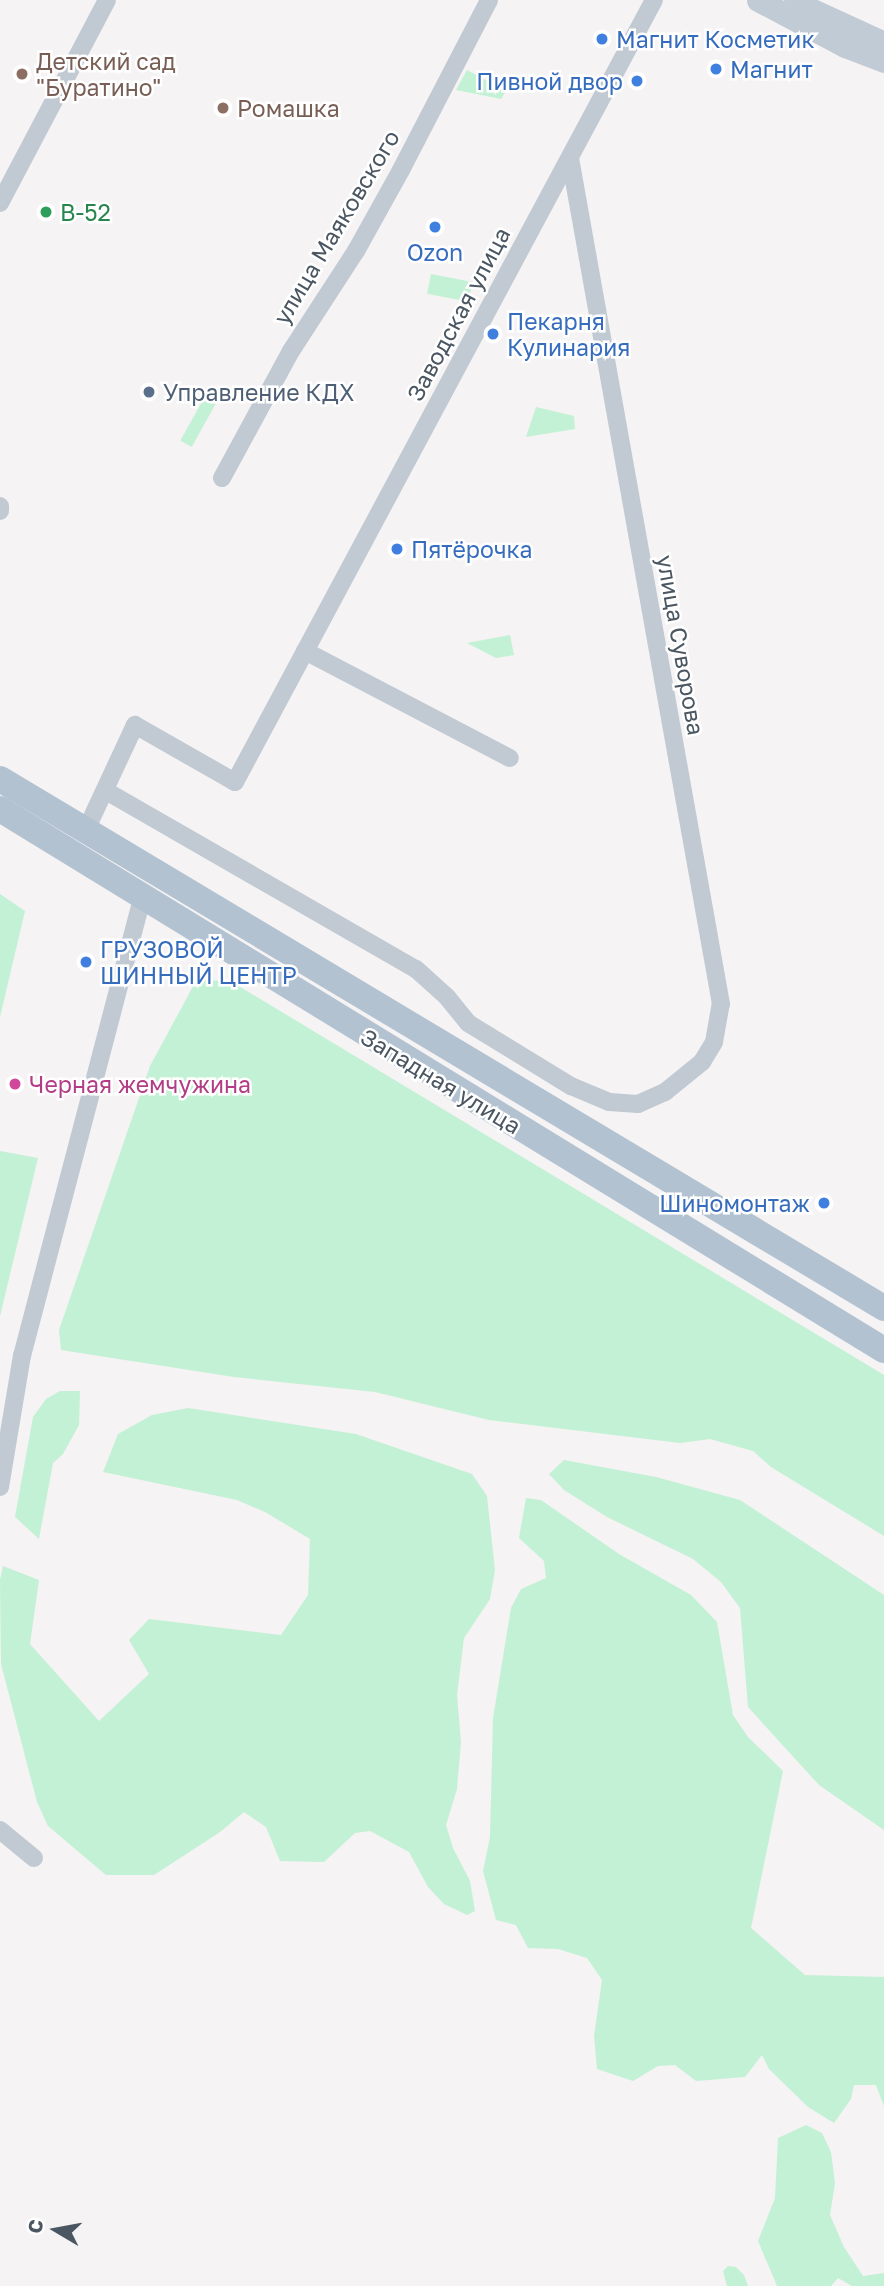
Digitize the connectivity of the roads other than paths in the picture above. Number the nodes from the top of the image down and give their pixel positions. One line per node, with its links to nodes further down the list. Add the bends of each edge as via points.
1 (107, 0): 9 (street)
2 (489, 0): 10 (street, улица Маяковского, via 356,251 290,351)
3 (654, 0): 8 (street, Заводская улица)
4 (758, 0): 7 (main road)
5 (791, 0): 6 (main road)
6 (884, 43)
7 (884, 61)
8 (570, 158): 11 (street, Заводская улица); 14 (street, улица Суворова, via 721,1004 714,1042 702,1062 665,1092 638,1104 609,1102 572,1086 468,1023 416,969)
9 (0, 203)
10 (222, 478)
11 (306, 651): 12 (street); 14 (street, Заводская улица, via 235,782 135,725)
12 (510, 758)
13 (0, 779): 16 (main road, Западная улица)
14 (106, 791): 16 (street, Заводская улица)
15 (0, 809): 17 (main road, Западная улица)
16 (86, 830): 18 (main road, Западная улица)
17 (142, 898): 19 (main road, Западная улица); 20 (street)
18 (884, 1308)
19 (884, 1350)
20 (4, 1429): 21 (street)
21 (0, 1487)
22 (0, 1830): 23 (street)
23 (34, 1858)

